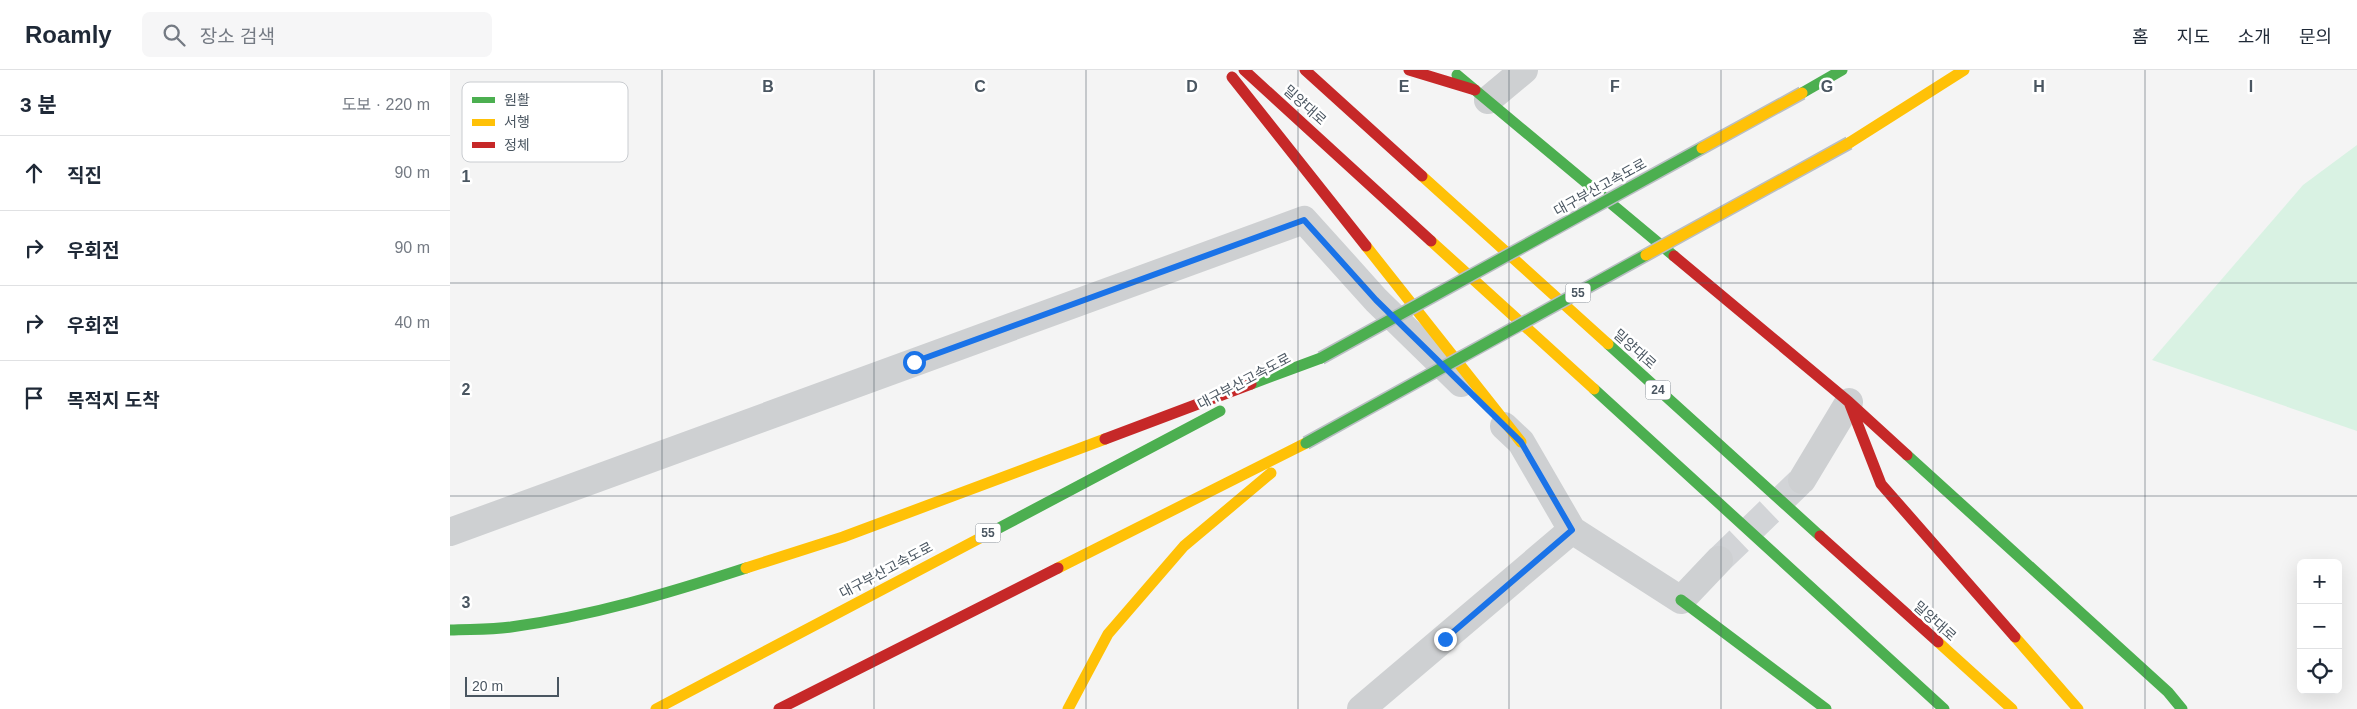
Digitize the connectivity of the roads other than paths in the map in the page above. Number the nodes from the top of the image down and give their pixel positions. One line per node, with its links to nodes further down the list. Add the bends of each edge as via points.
1 (1227, 70): 12 (main road)
2 (1244, 70): 25 (main road, 밀양대로)
3 (1305, 70): 26 (main road, 밀양대로 / 24)
4 (1409, 70): 9 (main road)
5 (1451, 70): 9 (main road)
6 (1524, 70): 9 (street)
7 (1842, 70): 10 (main road, 대구부산고속도로 / 55, bridge)
8 (1964, 70): 13 (main road, 55, bridge, via 1849,143)
9 (1481, 95): 11 (main road)
10 (1321, 358): 19 (main road, via 843,537 670,593 593,612 510,627); 20 (main road, 대구부산고속도로 / 55)
11 (1849, 402): 14 (street); 27 (main road, via 1880,484); 28 (main road, via 2168,692)
12 (1521, 442): 15 (street); 16 (street, via 1376,300 1304,220)
13 (1306, 443): 21 (main road, 55); 22 (main road, via 1184,546 1108,634)
14 (1802, 480)
15 (1572, 530): 18 (street); 23 (street)
16 (450, 532)
17 (1719, 560): 18 (street)
18 (1681, 600): 24 (main road)
19 (450, 630)
20 (656, 709)
21 (779, 709)
22 (1068, 709)
23 (1361, 709)
24 (1826, 709)
25 (1944, 709)
26 (2012, 709)
27 (2078, 709)
28 (2182, 709)

